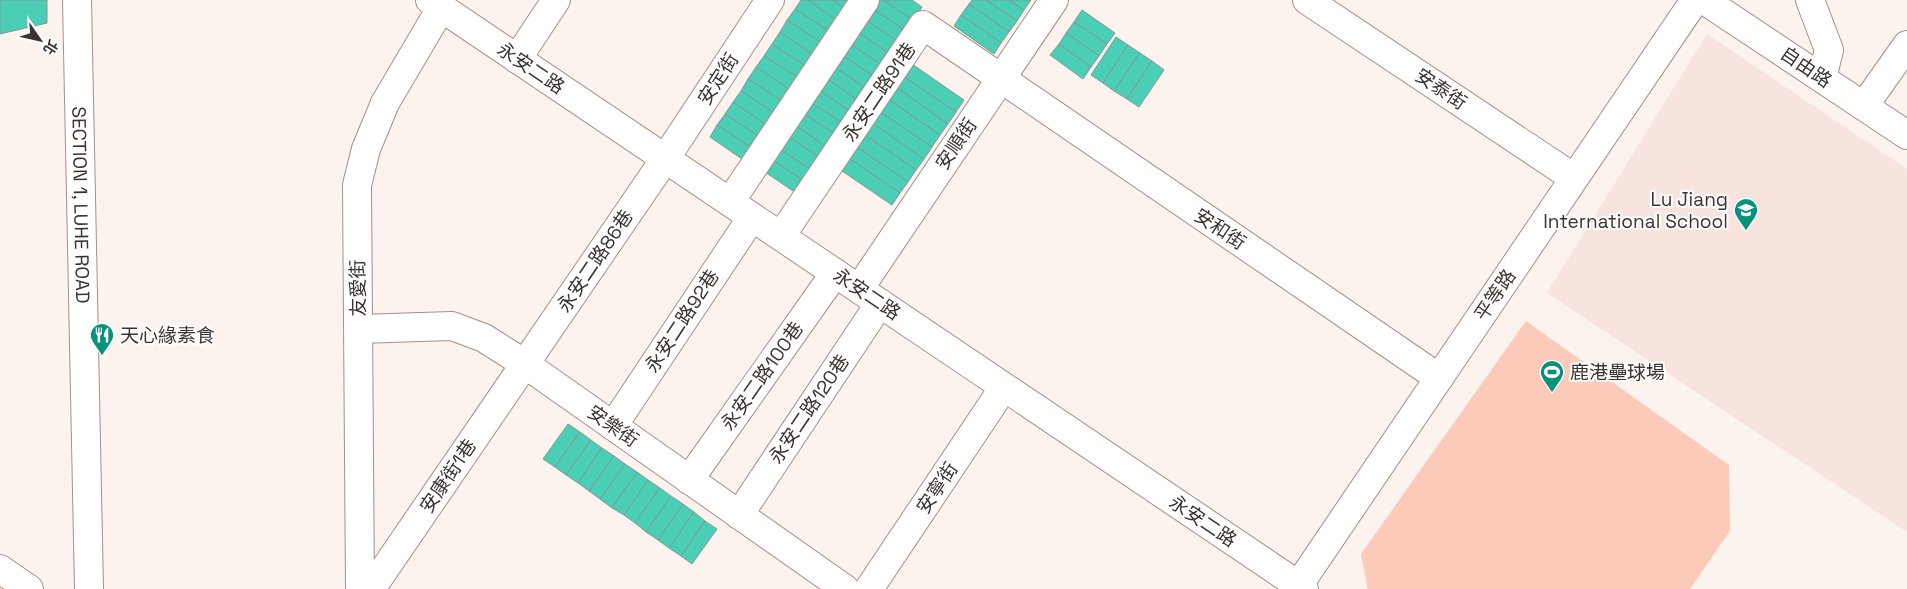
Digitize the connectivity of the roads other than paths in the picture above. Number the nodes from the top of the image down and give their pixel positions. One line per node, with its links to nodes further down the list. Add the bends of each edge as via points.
1 (77, 0): 33 (street, SECTION 1, LUHE ROAD)
2 (556, 0): 12 (street)
3 (770, 0): 17 (street, 安定街)
4 (866, 0): 19 (street, 永安二路92巷)
5 (1054, 0): 14 (street, 安順街)
6 (1307, 0): 18 (street, 安泰街)
7 (1695, 0): 18 (street, 平等路)
8 (1704, 0): 13 (street, 自由路)
9 (1810, 0): 13 (street, via 1829,50)
10 (436, 4): 12 (street, 永安二路); 23 (street, 友愛街, via 385,103 366,149 357,185)
11 (1907, 45): 15 (street)
12 (517, 59): 17 (street, 永安二路)
13 (1822, 78): 15 (street, 自由路)
14 (1000, 80): 20 (street, 永安二路91巷, via 923,26); 22 (street, 安順街); 25 (street, 安和街)
15 (1864, 106): 16 (street, 自由路)
16 (1907, 135)
17 (665, 159): 19 (street, 永安二路); 24 (street, 永安二路86巷)
18 (1574, 178): 25 (street, 平等路)
19 (741, 209): 20 (street, 永安二路); 27 (street, 永安二路92巷)
20 (781, 236): 21 (street, 永安二路)
21 (835, 273): 22 (street, 永安二路); 28 (street, 永安二路100巷)
22 (869, 296): 26 (street, 永安二路); 29 (street, 永安二路120巷)
23 (359, 329): 24 (street, 安樂街, via 452,326 484,338); 34 (street, 友愛街)
24 (525, 364): 27 (street, 安樂街); 35 (street, 安康街1巷)
25 (1439, 378): 31 (street, 平等路)
26 (1004, 387): 31 (street, 永安二路); 37 (street, 安寧街)
27 (613, 426): 28 (street, 安樂街)
28 (689, 480): 29 (street, 安樂街)
29 (739, 515): 36 (street, 安樂街)
30 (0, 569): 32 (street)
31 (1300, 588)
32 (30, 589)
33 (89, 589)
34 (360, 589)
35 (371, 589)
36 (845, 589)
37 (869, 589)

